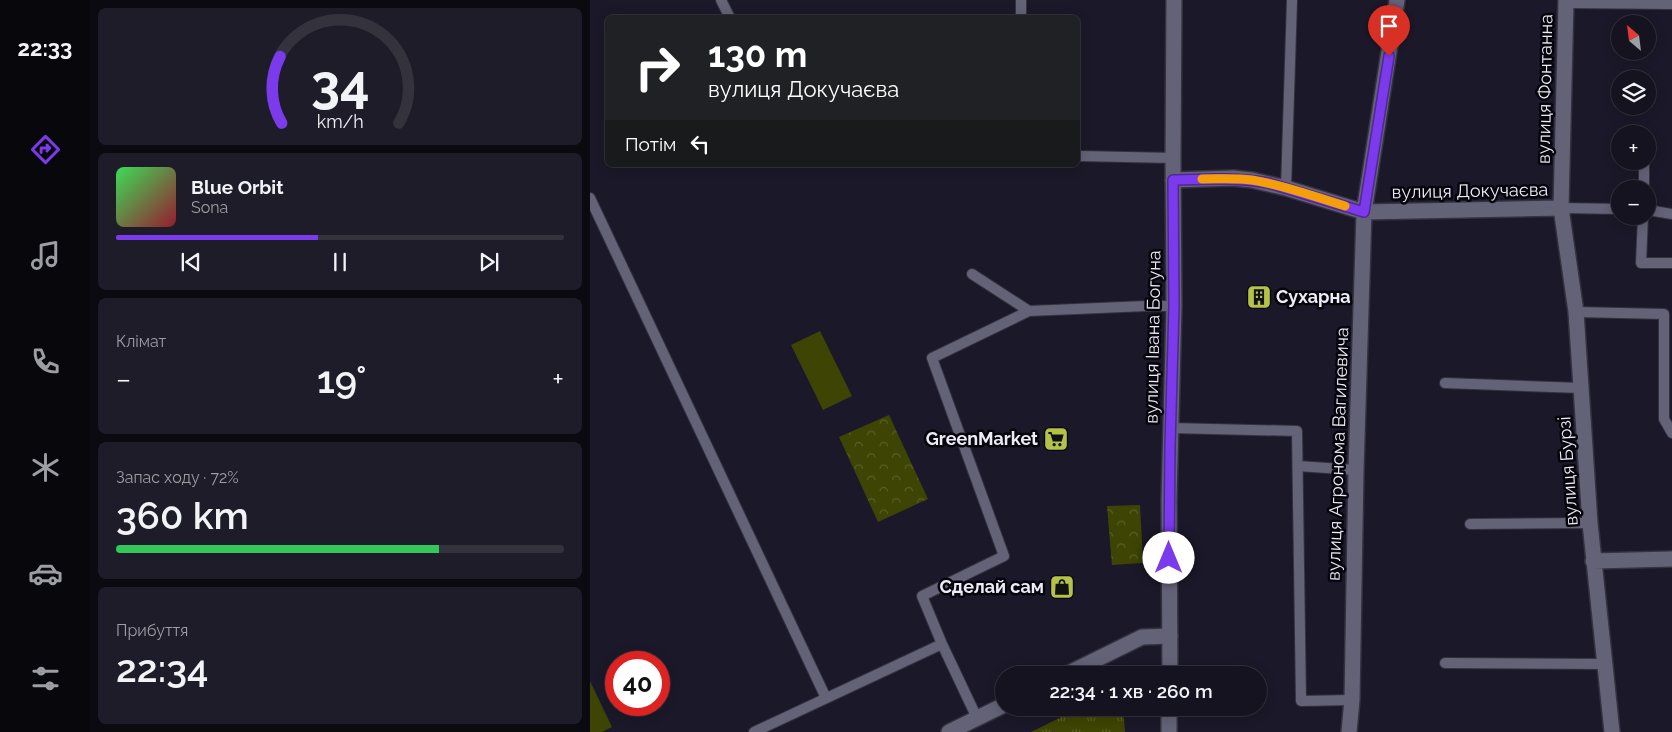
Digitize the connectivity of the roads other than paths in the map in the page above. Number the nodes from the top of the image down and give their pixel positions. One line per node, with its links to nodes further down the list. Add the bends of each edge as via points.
1 (721, 0): 8 (lane)
2 (1021, 0): 9 (lane)
3 (1174, 0): 11 (street, вулиця Івана Богуна)
4 (1292, 0): 13 (lane)
5 (1397, 0): 18 (street, вулиця Агронома Вагилевича)
6 (1566, 2): 7 (lane); 15 (street, вулиця Фонтанна)
7 (1671, 3)
8 (728, 15)
9 (1021, 15)
10 (1080, 156): 11 (lane)
11 (1172, 158): 12 (street, вулиця Івана Богуна)
12 (1173, 180): 13 (street, вулиця Докучаєва, via 1233,178); 23 (street, вулиця Івана Богуна)
13 (1286, 188): 18 (street, вулиця Докучаєва)
14 (590, 198): 42 (lane)
15 (1561, 208): 16 (lane); 18 (street, вулиця Докучаєва); 25 (street, вулиця Бурзі)
16 (1611, 209)
17 (1656, 211): 19 (lane)
18 (1364, 212): 31 (street, вулиця Агронома Вагилевича)
19 (1672, 214)
20 (1643, 225): 21 (lane, via 1641,263)
21 (1672, 263)
22 (972, 274): 24 (lane)
23 (1174, 306): 24 (lane); 28 (street, вулиця Івана Богуна)
24 (1029, 311): 37 (lane, via 932,358 1004,556 922,596)
25 (1576, 312): 27 (street, вулиця Бурзі); 29 (lane, via 1664,314 1664,419)
26 (1445, 383): 27 (lane)
27 (1581, 388): 32 (street, вулиця Бурзі)
28 (1170, 428): 30 (lane, via 1297,431); 36 (street, вулиця Івана Богуна)
29 (1672, 432)
30 (1298, 466): 31 (lane); 43 (lane, via 1301,701)
31 (1356, 470): 43 (street, вулиця Агронома Вагилевича)
32 (1590, 523): 33 (lane); 35 (street, вулиця Бурзі)
33 (1470, 524)
34 (1672, 559): 35 (street)
35 (1593, 561): 39 (street, вулиця Бурзі)
36 (1170, 636): 40 (street, via 1142,637); 41 (street, вулиця Івана Богуна)
37 (942, 644): 42 (lane); 46 (lane)
38 (1445, 663): 39 (lane)
39 (1604, 664): 51 (street, вулиця Бурзі)
40 (1083, 666)
41 (1170, 666)
42 (826, 698): 47 (lane)
43 (1352, 700): 50 (street, вулиця Агронома Вагилевича)
44 (995, 709): 46 (street)
45 (1169, 716): 49 (street)
46 (977, 718): 48 (street)
47 (754, 732)
48 (949, 732)
49 (1169, 732)
50 (1349, 732)
51 (1612, 732)

